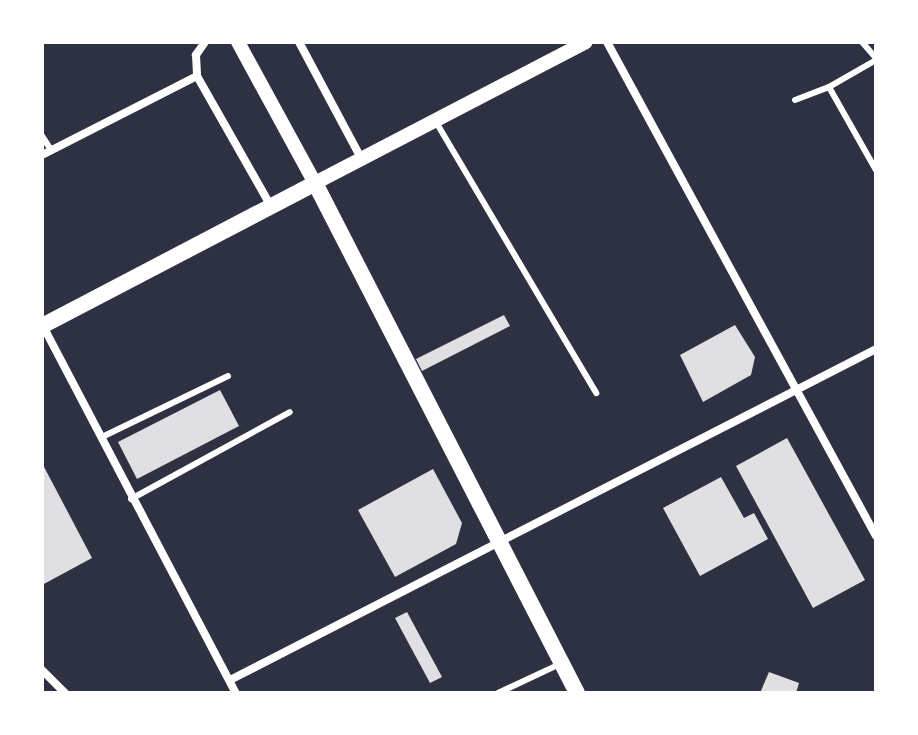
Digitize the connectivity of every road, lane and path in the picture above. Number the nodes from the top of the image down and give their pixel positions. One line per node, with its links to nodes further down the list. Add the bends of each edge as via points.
1 (205, 42): 8 (street, via 196,55)
2 (238, 42): 17 (street)
3 (299, 42): 15 (street)
4 (586, 42): 11 (street)
5 (607, 42): 22 (street)
6 (862, 42): 7 (lane)
7 (876, 59): 9 (lane)
8 (197, 76): 13 (street); 18 (street)
9 (829, 87): 10 (lane); 16 (lane)
10 (795, 100)
11 (436, 122): 15 (street); 23 (lane)
12 (42, 136): 13 (lane)
13 (51, 150): 14 (street)
14 (42, 155)
15 (361, 158): 17 (street)
16 (876, 170)
17 (315, 183): 18 (main road); 28 (main road)
18 (271, 206): 19 (main road)
19 (42, 325): 25 (street)
20 (876, 349): 22 (street)
21 (228, 376): 25 (lane)
22 (797, 390): 27 (street); 28 (street)
23 (596, 393)
24 (290, 412): 26 (lane)
25 (102, 437): 26 (street)
26 (131, 499): 31 (street)
27 (876, 536)
28 (501, 542): 29 (main road); 31 (street)
29 (562, 663): 34 (lane); 35 (main road)
30 (42, 670): 32 (street)
31 (230, 680): 33 (street)
32 (65, 693)
33 (236, 693)
34 (498, 693)
35 (577, 693)

